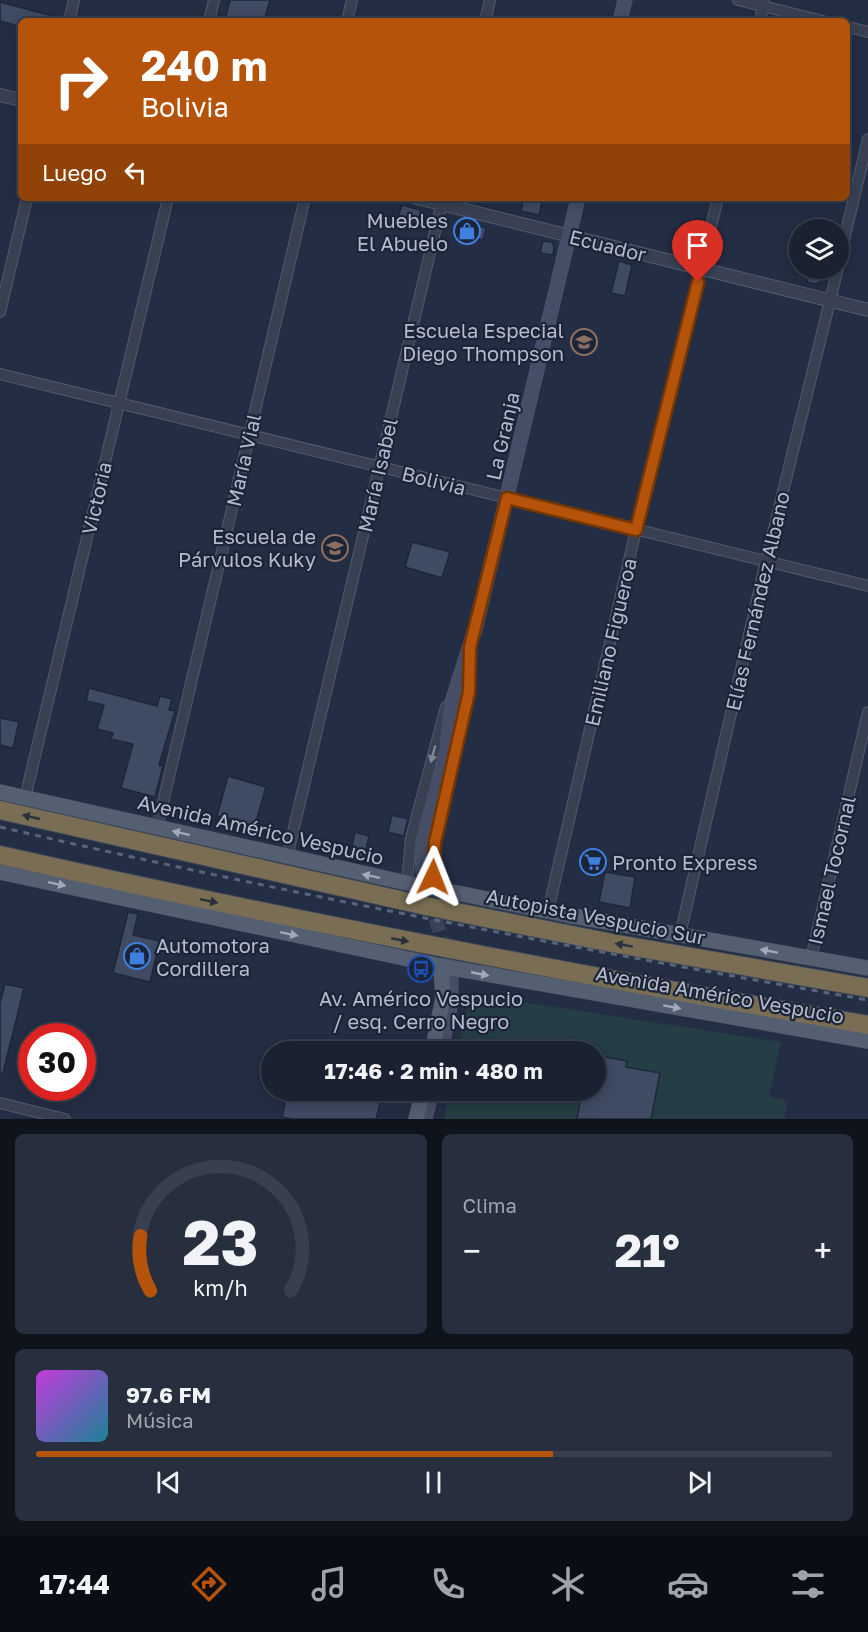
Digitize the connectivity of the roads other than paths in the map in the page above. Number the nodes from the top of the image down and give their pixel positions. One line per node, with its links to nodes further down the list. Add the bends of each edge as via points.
1 (74, 0): 8 (street)
2 (214, 0): 9 (street)
3 (352, 0): 10 (street)
4 (490, 0): 11 (street)
5 (625, 0): 12 (main road)
6 (738, 0): 7 (street)
7 (764, 3): 13 (street); 14 (street)
8 (70, 18)
9 (210, 18)
10 (348, 18)
11 (486, 18)
12 (621, 18)
13 (761, 18)
14 (813, 18)
15 (850, 28): 16 (street)
16 (868, 32)
17 (0, 95): 18 (street)
18 (18, 99)
19 (868, 140): 26 (street, Elías Fernández Albano)
20 (26, 201): 32 (street)
21 (167, 201): 34 (street, Victoria)
22 (304, 201): 35 (street, María Vial)
23 (442, 201): 27 (street, Ecuador); 36 (street, María Isabel)
24 (577, 201): 27 (main road, La Granja)
25 (717, 201): 28 (street, Emiliano Figueroa)
26 (849, 220)
27 (569, 235): 28 (street, Ecuador); 37 (main road, La Granja)
28 (701, 268): 30 (street, Ecuador); 38 (street, Emiliano Figueroa)
29 (835, 279): 30 (street, Elías Fernández Albano)
30 (830, 301): 31 (street, Ecuador); 39 (street, Elías Fernández Albano)
31 (868, 310)
32 (0, 312)
33 (0, 374): 34 (street, Bolivia)
34 (119, 403): 35 (street, Bolivia); 47 (street, Victoria)
35 (249, 435): 36 (street, Bolivia); 49 (street, María Vial)
36 (379, 467): 37 (street, Bolivia); 51 (street, María Isabel)
37 (507, 498): 38 (street, Bolivia); 41 (main road, La Granja)
38 (636, 530): 39 (street, Bolivia); 56 (street, Emiliano Figueroa)
39 (766, 561): 40 (street, Bolivia); 57 (street, Elías Fernández Albano)
40 (868, 586)
41 (470, 647): 42 (main road, La Granja); 43 (main road, La Granja)
42 (469, 665): 45 (main road, La Granja); 55 (street, La Granja, via 469,692 433,853)
43 (458, 679): 45 (main road, La Granja); 54 (street, La Granja, one-way to 54, via 443,719 411,838)
44 (868, 712): 58 (street, Ismael Tocornal)
45 (447, 741): 53 (main road, La Granja, via 422,844)
46 (0, 792): 47 (main road, Avenida Américo Vespucio)
47 (25, 798): 49 (main road, Avenida Américo Vespucio)
48 (0, 810): 61 (highway, Autopista Vespucio Sur, one-way to 48, via 438,909)
49 (157, 828): 51 (main road, Avenida Américo Vespucio, one-way to 49)
50 (0, 855): 62 (highway, one-way to 62, via 502,961)
51 (287, 857): 54 (main road, Avenida Américo Vespucio, one-way to 51)
52 (0, 872): 60 (main road, Avenida Américo Vespucio, one-way to 60)
53 (423, 874)
54 (407, 883): 55 (main road, Avenida Américo Vespucio)
55 (435, 889): 56 (main road, Avenida Américo Vespucio)
56 (548, 911): 57 (main road, Avenida Américo Vespucio)
57 (680, 935): 58 (main road, Avenida Américo Vespucio, one-way to 57)
58 (811, 958): 59 (main road, Avenida Américo Vespucio)
59 (868, 968)
60 (446, 972): 63 (main road); 64 (main road, via 451,1002); 65 (main road, Avenida Américo Vespucio, one-way to 65)
61 (868, 988)
62 (868, 1025)
63 (434, 1041)
64 (443, 1041)
65 (868, 1041)
66 (420, 1101): 70 (main road)
67 (429, 1101): 71 (main road)
68 (0, 1103): 69 (street)
69 (65, 1119)
70 (416, 1119)
71 (425, 1119)

